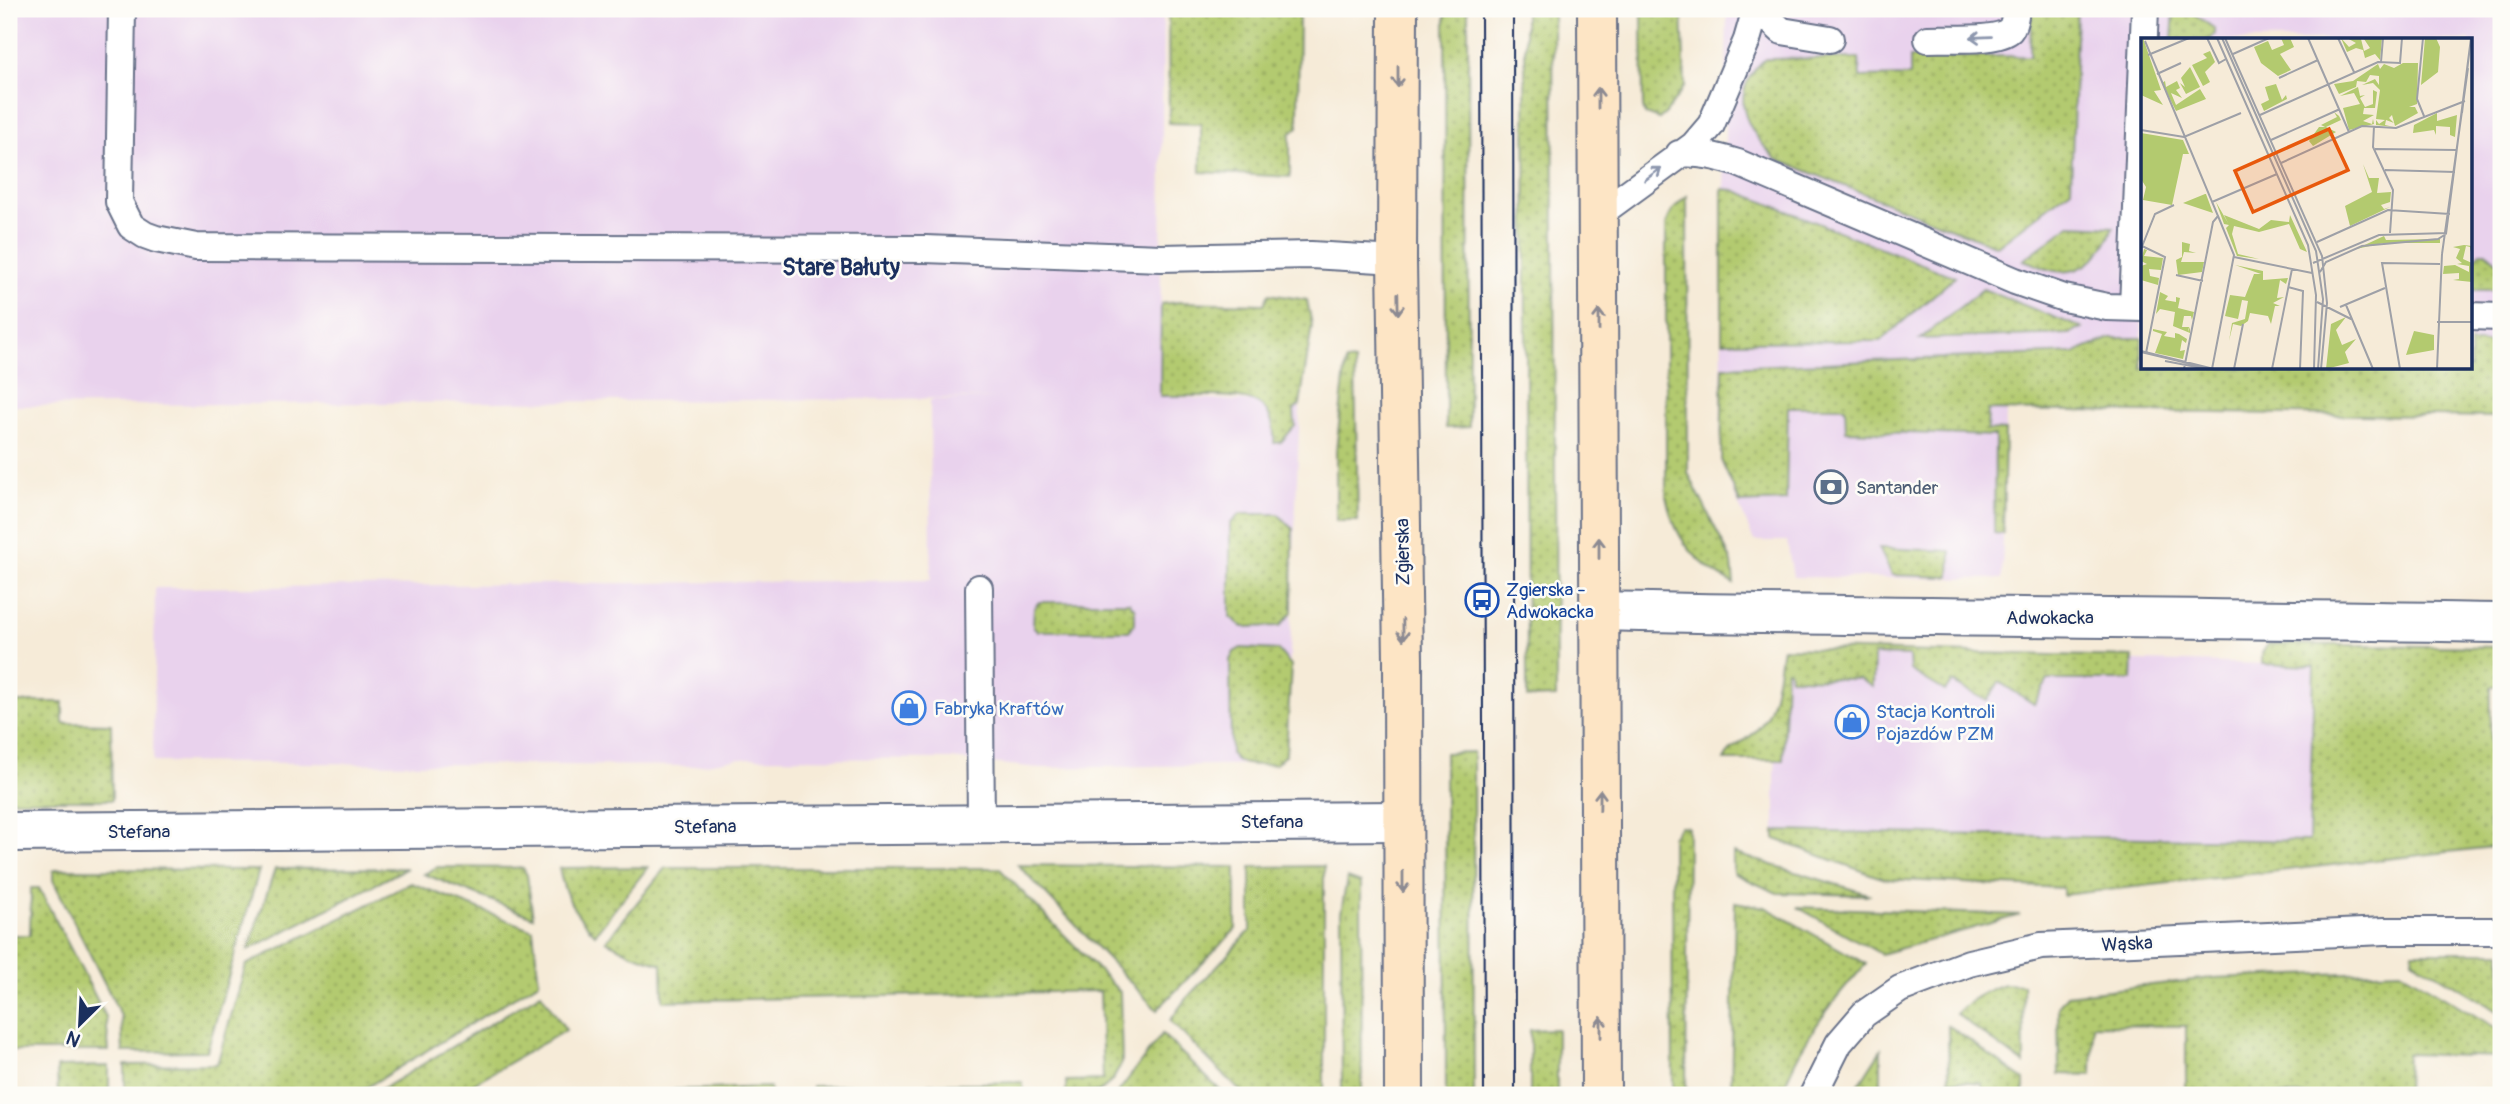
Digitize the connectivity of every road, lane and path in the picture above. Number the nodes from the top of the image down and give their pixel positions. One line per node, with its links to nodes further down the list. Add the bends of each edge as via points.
1 (122, 9): 13 (lane, via 119,202 131,226 156,239 196,247 911,249)
2 (1398, 9): 13 (main road, Zgierska, one-way to 13)
3 (1597, 9): 12 (main road, one-way to 3)
4 (1757, 9): 8 (lane, via 1782,31); 10 (lane, via 1711,125)
5 (2016, 9): 9 (lane, one-way to 9, via 2010,30 1995,37)
6 (2145, 9): 7 (lane)
7 (2144, 38)
8 (1830, 39)
9 (1928, 39)
10 (1679, 154): 12 (lane, one-way to 10); 14 (lane, via 1711,155 1738,163 2064,298)
11 (2141, 180): 14 (lane)
12 (1598, 215): 18 (main road, one-way to 12)
13 (1397, 260): 20 (main road, Zgierska, one-way to 20)
14 (2138, 308)
15 (2472, 316): 16 (lane)
16 (2501, 317)
17 (979, 587): 21 (lane)
18 (1600, 611): 19 (street, Adwokacka); 25 (main road, one-way to 18)
19 (2501, 623)
20 (1402, 821): 21 (street, Stefana); 24 (main road, Zgierska, one-way to 24)
21 (981, 824): 22 (street, Stefana)
22 (9, 832)
23 (2501, 931): 26 (lane, Wąska, via 2385,931 2041,946 1969,963 1900,989 1864,1014 1839,1043)
24 (1404, 1095)
25 (1601, 1095)
26 (1813, 1095)

